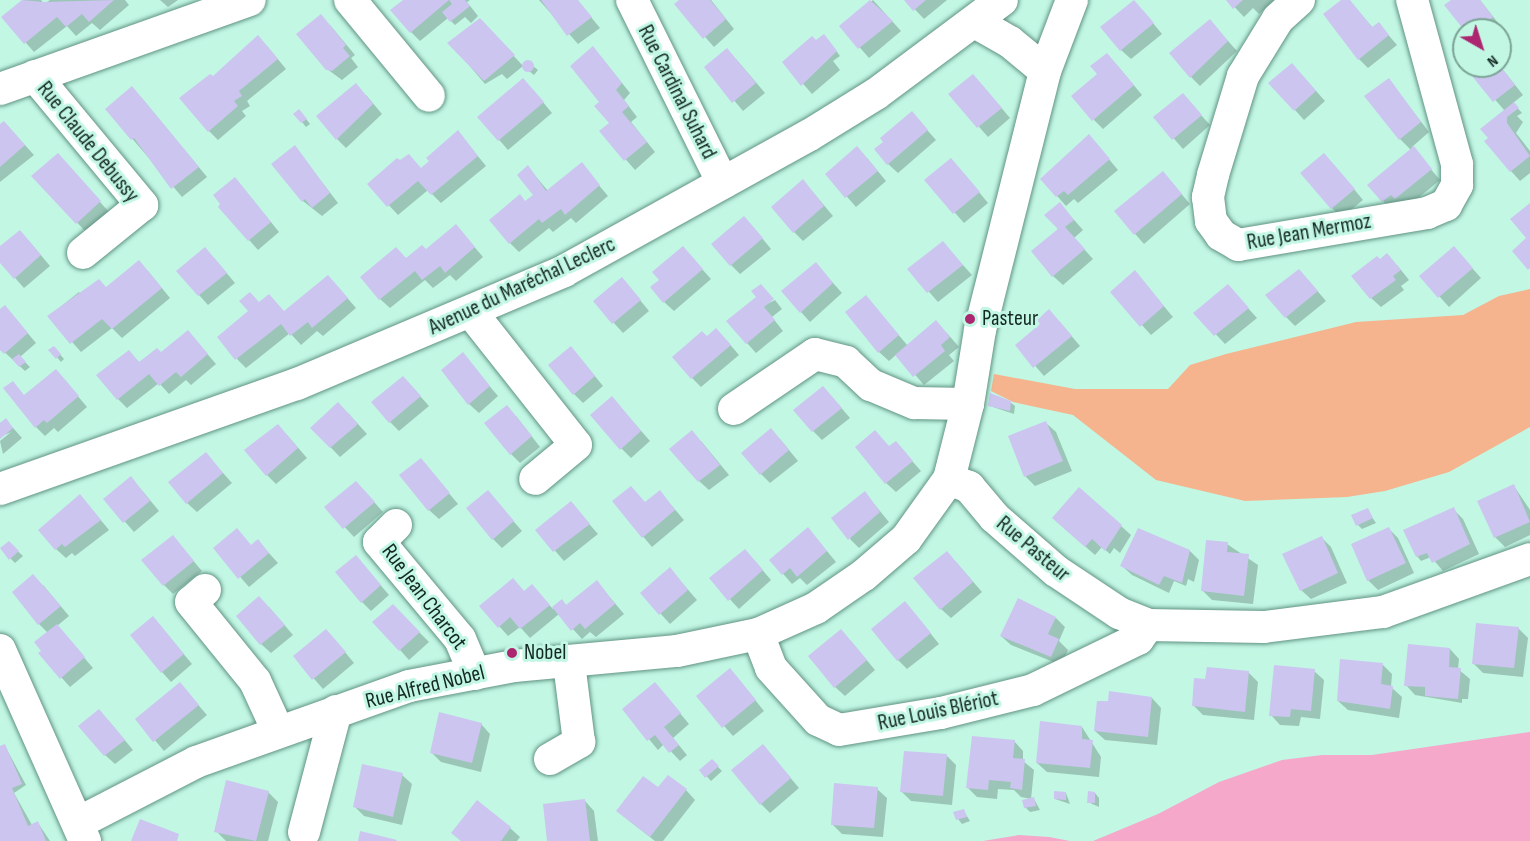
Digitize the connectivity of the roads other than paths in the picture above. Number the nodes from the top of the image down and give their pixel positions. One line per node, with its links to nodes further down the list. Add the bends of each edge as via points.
1 (250, 0): 10 (street)
2 (350, 0): 12 (street)
3 (632, 0): 13 (street, Rue Cardinal Suhard)
4 (1002, 0): 8 (street, Avenue du Maréchal Leclerc)
5 (1072, 0): 9 (street)
6 (1299, 0): 7 (street, Rue Jean Mermoz, via 1278,19 1243,75 1213,175 1208,197 1211,221 1221,235 1238,245 1427,213 1446,205 1457,185 1457,164)
7 (1412, 0)
8 (975, 22): 9 (street, via 1010,42); 13 (street, Avenue du Maréchal Leclerc, via 866,100)
9 (1045, 71): 16 (street, via 980,330)
10 (35, 76): 11 (street); 14 (street, Rue Claude Debussy, via 142,205)
11 (0, 89)
12 (429, 96)
13 (723, 183): 15 (street, Avenue du Maréchal Leclerc, via 564,271)
14 (83, 253)
15 (471, 312): 19 (street, via 576,445); 20 (street, Avenue du Maréchal Leclerc, via 297,384)
16 (968, 404): 17 (street, via 914,403 871,385 846,362 815,354); 18 (street)
17 (735, 409)
18 (949, 478): 24 (street, Rue Pasteur, via 969,487 993,517 1056,571 1119,613); 25 (street, Rue Alfred Nobel, via 906,539 864,575 816,608)
19 (535, 479)
20 (0, 489)
21 (396, 525): 28 (street, Rue Jean Charcot, via 379,542 460,639)
22 (1530, 559): 24 (street, Rue Pasteur, via 1383,612 1264,627)
23 (205, 590): 30 (street, via 191,603 255,681)
24 (1148, 625): 25 (street, Rue Louis Blériot, via 1138,639 1034,690 941,713 839,730 818,720 771,668)
25 (758, 634): 27 (street, Rue Alfred Nobel, via 676,651)
26 (0, 650): 32 (street)
27 (569, 663): 28 (street, Rue Alfred Nobel); 31 (street, via 579,742)
28 (475, 674): 29 (street, Rue Alfred Nobel, via 409,686)
29 (336, 711): 30 (street, Rue Alfred Nobel); 33 (street)
30 (278, 731): 32 (street, Rue Alfred Nobel, via 196,762)
31 (550, 759)
32 (82, 832)
33 (304, 832)

